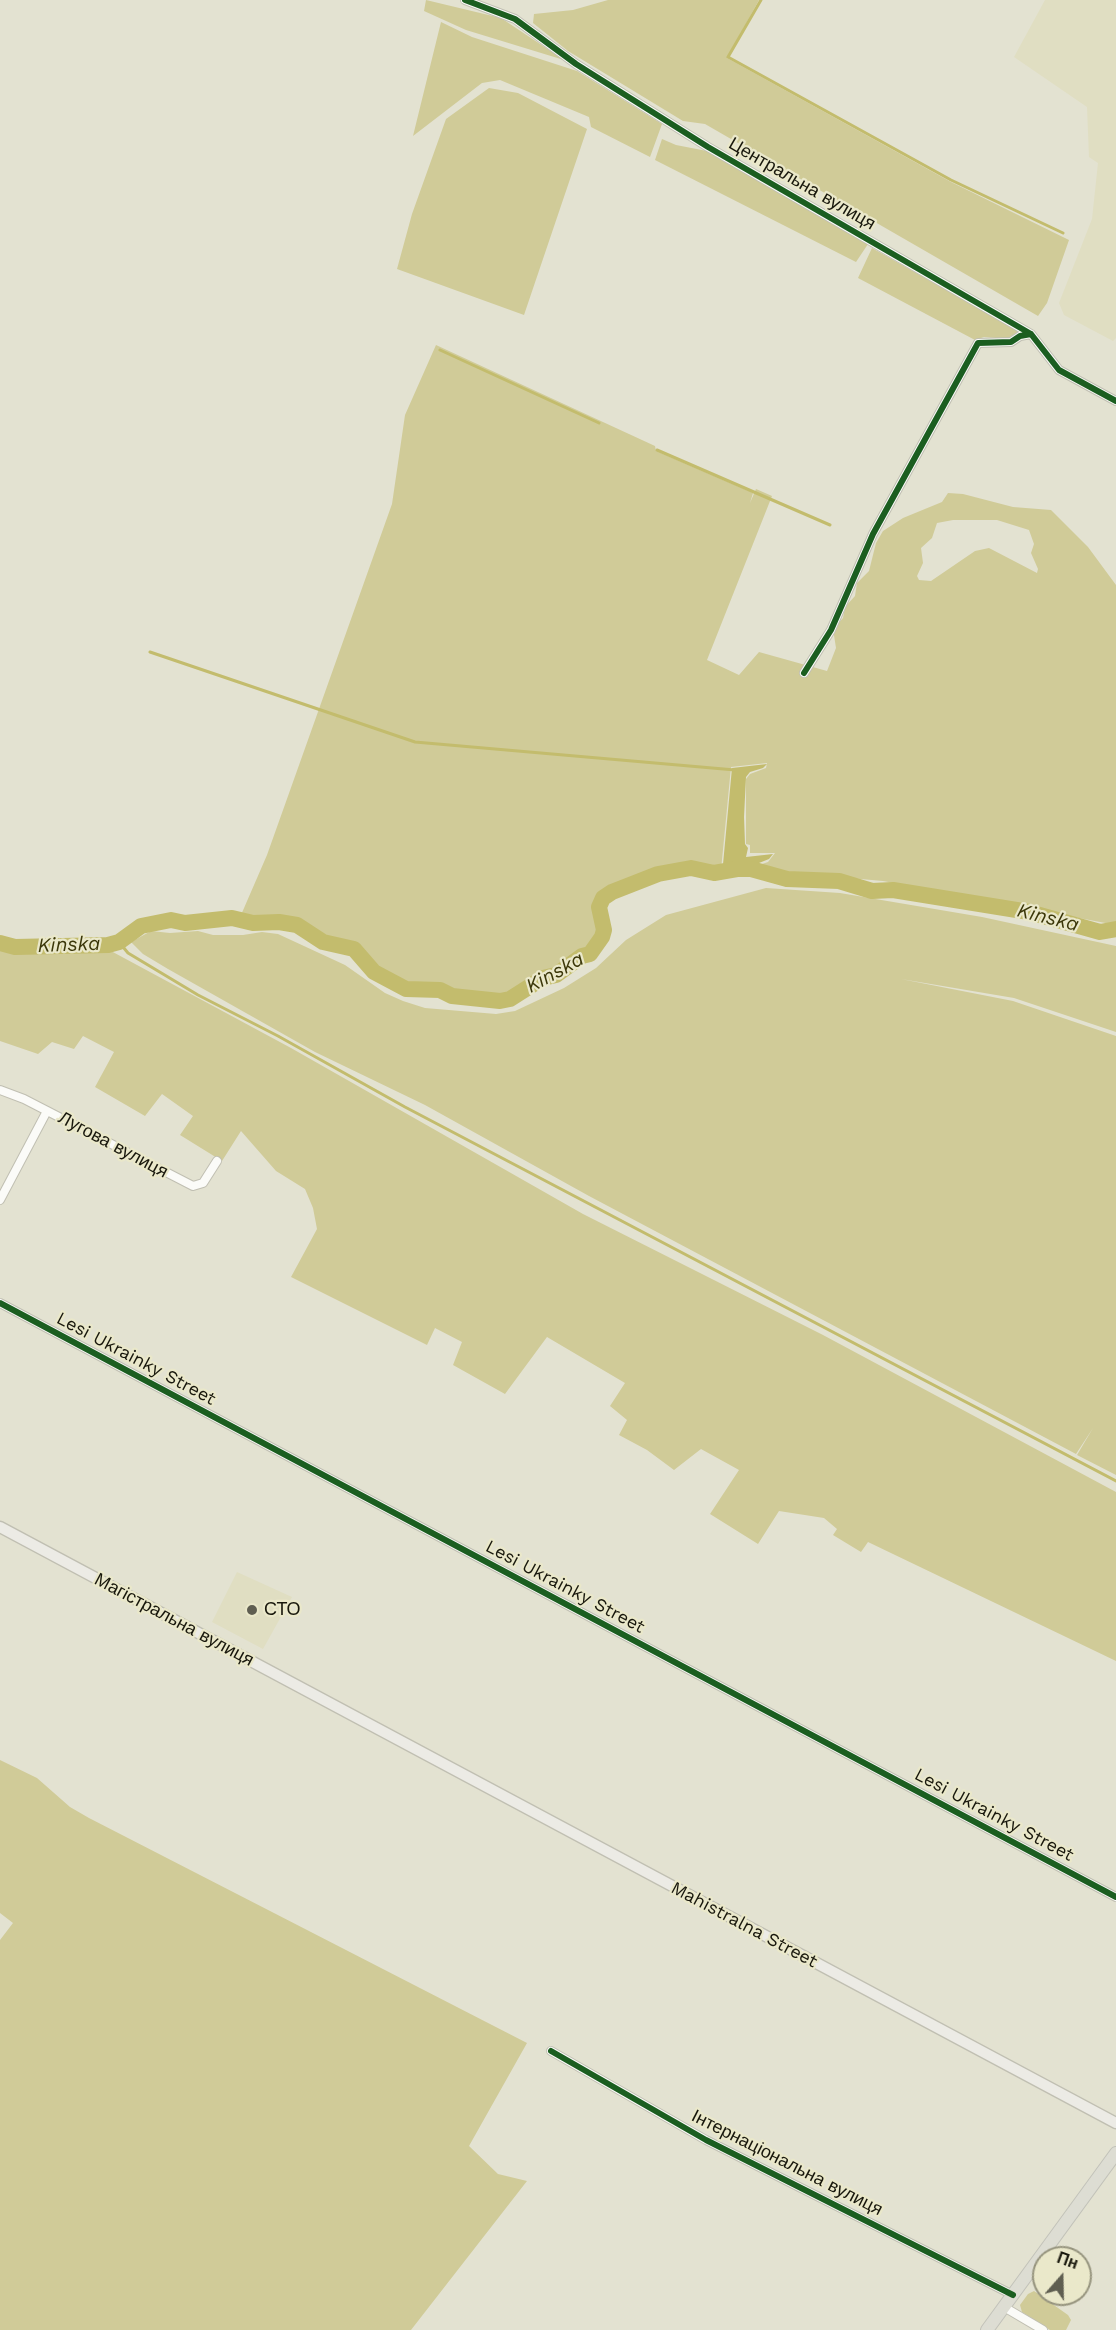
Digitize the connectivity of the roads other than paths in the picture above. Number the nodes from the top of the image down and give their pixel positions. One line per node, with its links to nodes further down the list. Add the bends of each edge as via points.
1 (465, 0): 2 (street, Центральна вулиця, via 515,19 576,64 708,147)
2 (1031, 334): 3 (street, Центральна вулиця, via 1059,370); 4 (street, via 1011,342 978,343 873,534 831,630)
3 (1116, 401)
4 (804, 673)
5 (0, 1089): 6 (street, Лугова вулиця)
6 (47, 1111): 7 (street, Лугова вулиця, via 193,1186 203,1183); 8 (street)
7 (217, 1161)
8 (0, 1200)
9 (0, 1303): 12 (street, Lesi Ukrainky Street)
10 (0, 1527): 11 (main road, Магістральна вулиця)
11 (373, 1726): 14 (main road, Mahistralna Street)
12 (1116, 1897)
13 (550, 2051): 16 (street, Інтернаціональна вулиця, via 705,2139)
14 (1116, 2123)
15 (1116, 2153): 16 (main road)
16 (1013, 2295): 17 (main road)
17 (1004, 2307): 18 (main road); 19 (street)
18 (987, 2330)
19 (1043, 2330)

